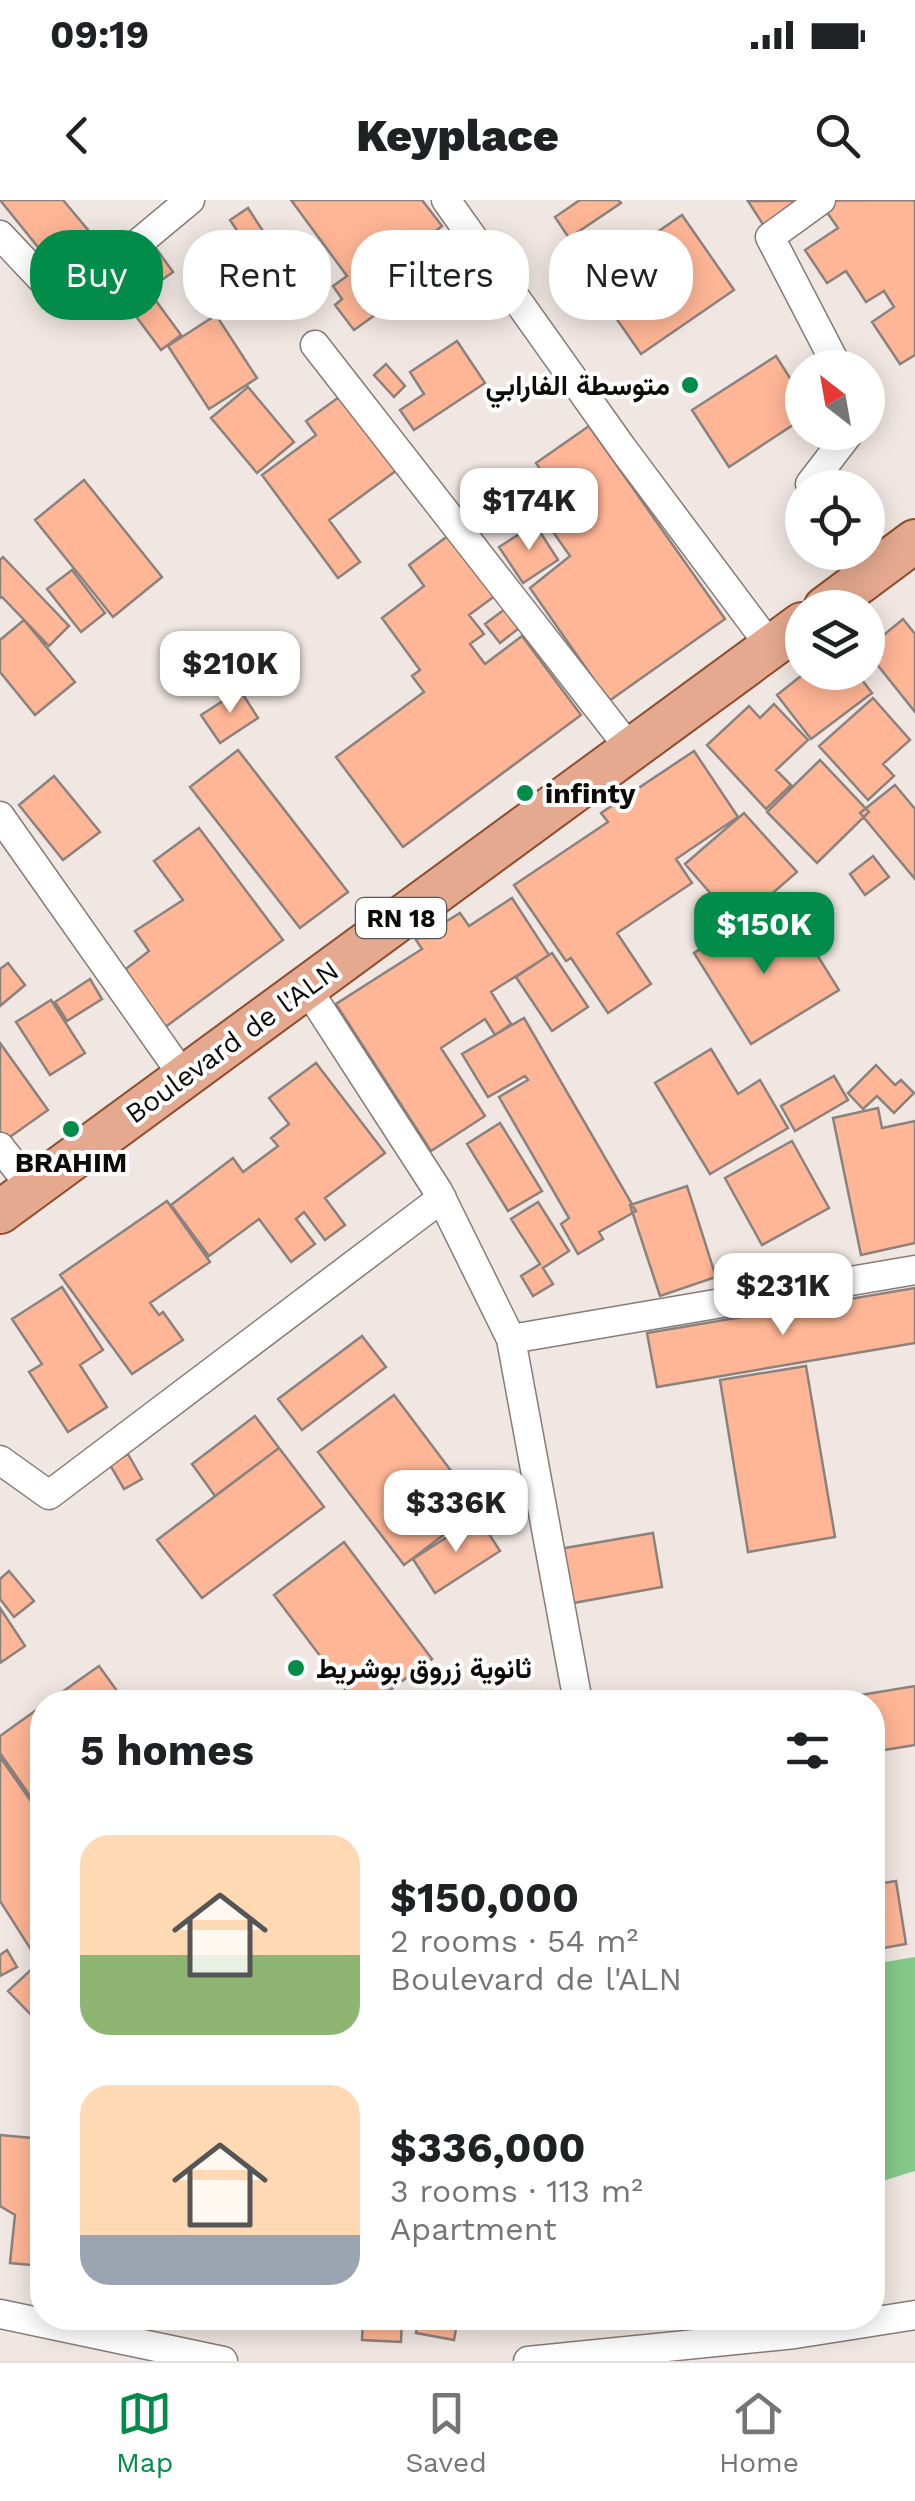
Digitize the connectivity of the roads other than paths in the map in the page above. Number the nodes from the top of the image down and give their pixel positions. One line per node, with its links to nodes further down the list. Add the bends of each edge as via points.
1 (190, 200): 4 (street, via 89,284 67,292 50,288)
2 (446, 200): 11 (street, via 623,449)
3 (821, 200): 6 (street, via 770,237)
4 (0, 235)
5 (315, 345): 13 (street)
6 (829, 350)
7 (836, 450): 8 (street)
8 (821, 470)
9 (915, 540): 10 (main road)
10 (849, 590)
11 (785, 634)
12 (785, 637): 13 (main road, Boulevard de l'ALN / RN 18)
13 (631, 750): 15 (main road, Boulevard de l'ALN / RN 18)
14 (0, 816): 16 (street)
15 (306, 987): 16 (main road, Boulevard de l'ALN / RN 18); 18 (street)
16 (184, 1077): 19 (main road, Boulevard de l'ALN / RN 18)
17 (0, 1147): 19 (street)
18 (442, 1198): 21 (street); 22 (street, via 49,1495)
19 (16, 1200)
20 (915, 1270): 21 (street)
21 (511, 1338): 23 (street)
22 (0, 1460)
23 (576, 1690)
24 (0, 2314): 26 (street)
25 (915, 2315): 27 (street)
26 (30, 2320)
27 (885, 2320)
28 (76, 2330): 30 (street)
29 (820, 2330): 31 (street)
30 (223, 2361)
31 (528, 2361)

